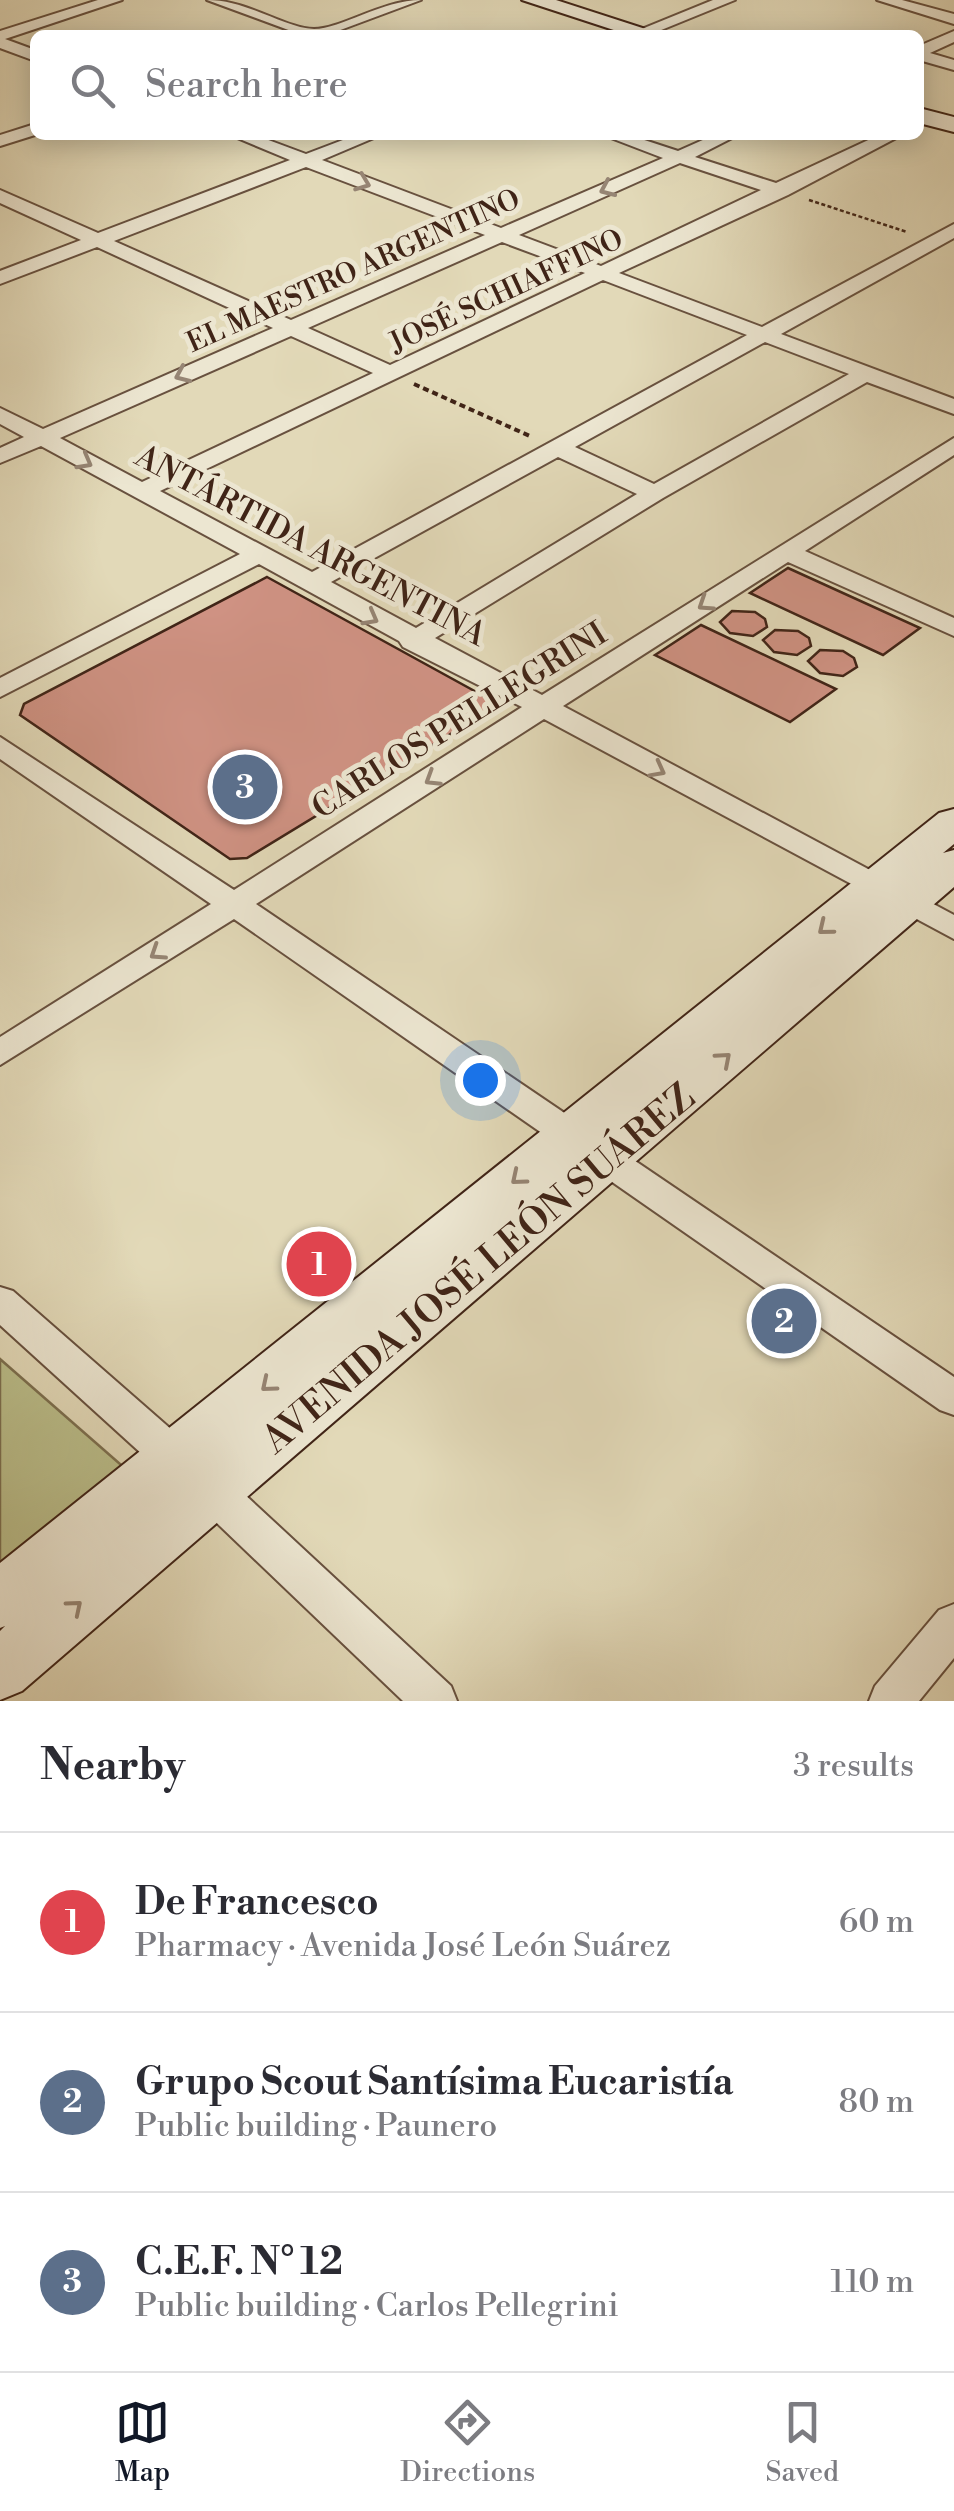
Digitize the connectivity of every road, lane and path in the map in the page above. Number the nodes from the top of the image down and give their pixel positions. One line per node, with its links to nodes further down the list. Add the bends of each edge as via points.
1 (114, 0): 15 (street)
2 (215, 0): 9 (street)
3 (413, 0): 10 (street)
4 (533, 0): 11 (main road)
5 (559, 0): 12 (main road)
6 (727, 0): 13 (street)
7 (885, 0): 8 (street)
8 (954, 18)
9 (300, 30)
10 (328, 30)
11 (639, 30)
12 (641, 30)
13 (651, 30)
14 (954, 36): 16 (street)
15 (0, 39): 17 (street)
16 (924, 51)
17 (30, 54)
18 (924, 56): 19 (street)
19 (954, 65)
20 (30, 131): 26 (street)
21 (253, 140): 28 (street)
22 (359, 140): 28 (street)
23 (627, 140): 27 (street)
24 (717, 140): 27 (street, EL MAESTRO ARGENTINO)
25 (884, 140): 29 (street, JOSÉ SCHIAFFINO)
26 (0, 141)
27 (679, 157): 29 (street); 32 (street, EL MAESTRO ARGENTINO, one-way to 32)
28 (306, 161): 32 (street, one-way to 32); 33 (street)
29 (781, 191): 34 (path); 35 (street, JOSÉ SCHIAFFINO)
30 (0, 196): 33 (street)
31 (954, 230): 34 (street)
32 (500, 236): 35 (street); 37 (street, EL MAESTRO ARGENTINO)
33 (100, 240): 36 (street); 37 (street)
34 (944, 245): 38 (street)
35 (604, 274): 38 (street); 39 (street, JOSÉ SCHIAFFINO)
36 (0, 278)
37 (289, 328): 39 (street); 43 (street, EL MAESTRO ARGENTINO, one-way to 43)
38 (763, 335): 40 (street); 45 (street)
39 (392, 374): 45 (path); 47 (street, JOSÉ SCHIAFFINO)
40 (865, 374): 41 (street); 48 (street)
41 (954, 408)
42 (0, 415): 43 (street, ANTÁRTIDA ARGENTINA)
43 (41, 438): 46 (street, EL MAESTRO ARGENTINO); 47 (street, ANTÁRTIDA ARGENTINA, one-way to 47)
44 (954, 446): 49 (street, CARLOS PELLEGRINI)
45 (557, 448): 48 (street); 51 (street)
46 (0, 456)
47 (140, 492): 50 (street, ANTÁRTIDA ARGENTINA)
48 (655, 493): 53 (street)
49 (788, 552): 52 (street); 55 (street, CARLOS PELLEGRINI, one-way to 55)
50 (256, 556): 51 (street, ANTÁRTIDA ARGENTINA); 54 (street)
51 (309, 584): 53 (street, ANTÁRTIDA ARGENTINA, one-way to 53)
52 (954, 628)
53 (412, 641): 55 (street, ANTÁRTIDA ARGENTINA)
54 (0, 689)
55 (542, 709): 59 (street, ANTÁRTIDA ARGENTINA, one-way to 59); 60 (street, CARLOS PELLEGRINI, one-way to 60)
56 (0, 746): 60 (street)
57 (954, 822): 59 (main road, AVENIDA JOSÉ LEÓN SUÁREZ)
58 (954, 864): 59 (main road, AVENIDA JOSÉ LEÓN SUÁREZ)
59 (892, 894): 61 (street, ANTÁRTIDA ARGENTINA); 63 (main road, AVENIDA JOSÉ LEÓN SUÁREZ)
60 (232, 905): 62 (street, CARLOS PELLEGRINI, one-way to 62); 63 (street)
61 (954, 928)
62 (0, 1053)
63 (590, 1146): 65 (street); 66 (main road, AVENIDA JOSÉ LEÓN SUÁREZ)
64 (0, 1302): 66 (street)
65 (954, 1398)
66 (194, 1476): 67 (main road, AVENIDA JOSÉ LEÓN SUÁREZ); 69 (main road, AVENIDA JOSÉ LEÓN SUÁREZ, one-way to 66); 70 (street)
67 (0, 1600)
68 (954, 1624): 71 (street)
69 (0, 1670)
70 (436, 1701)
71 (891, 1701)

